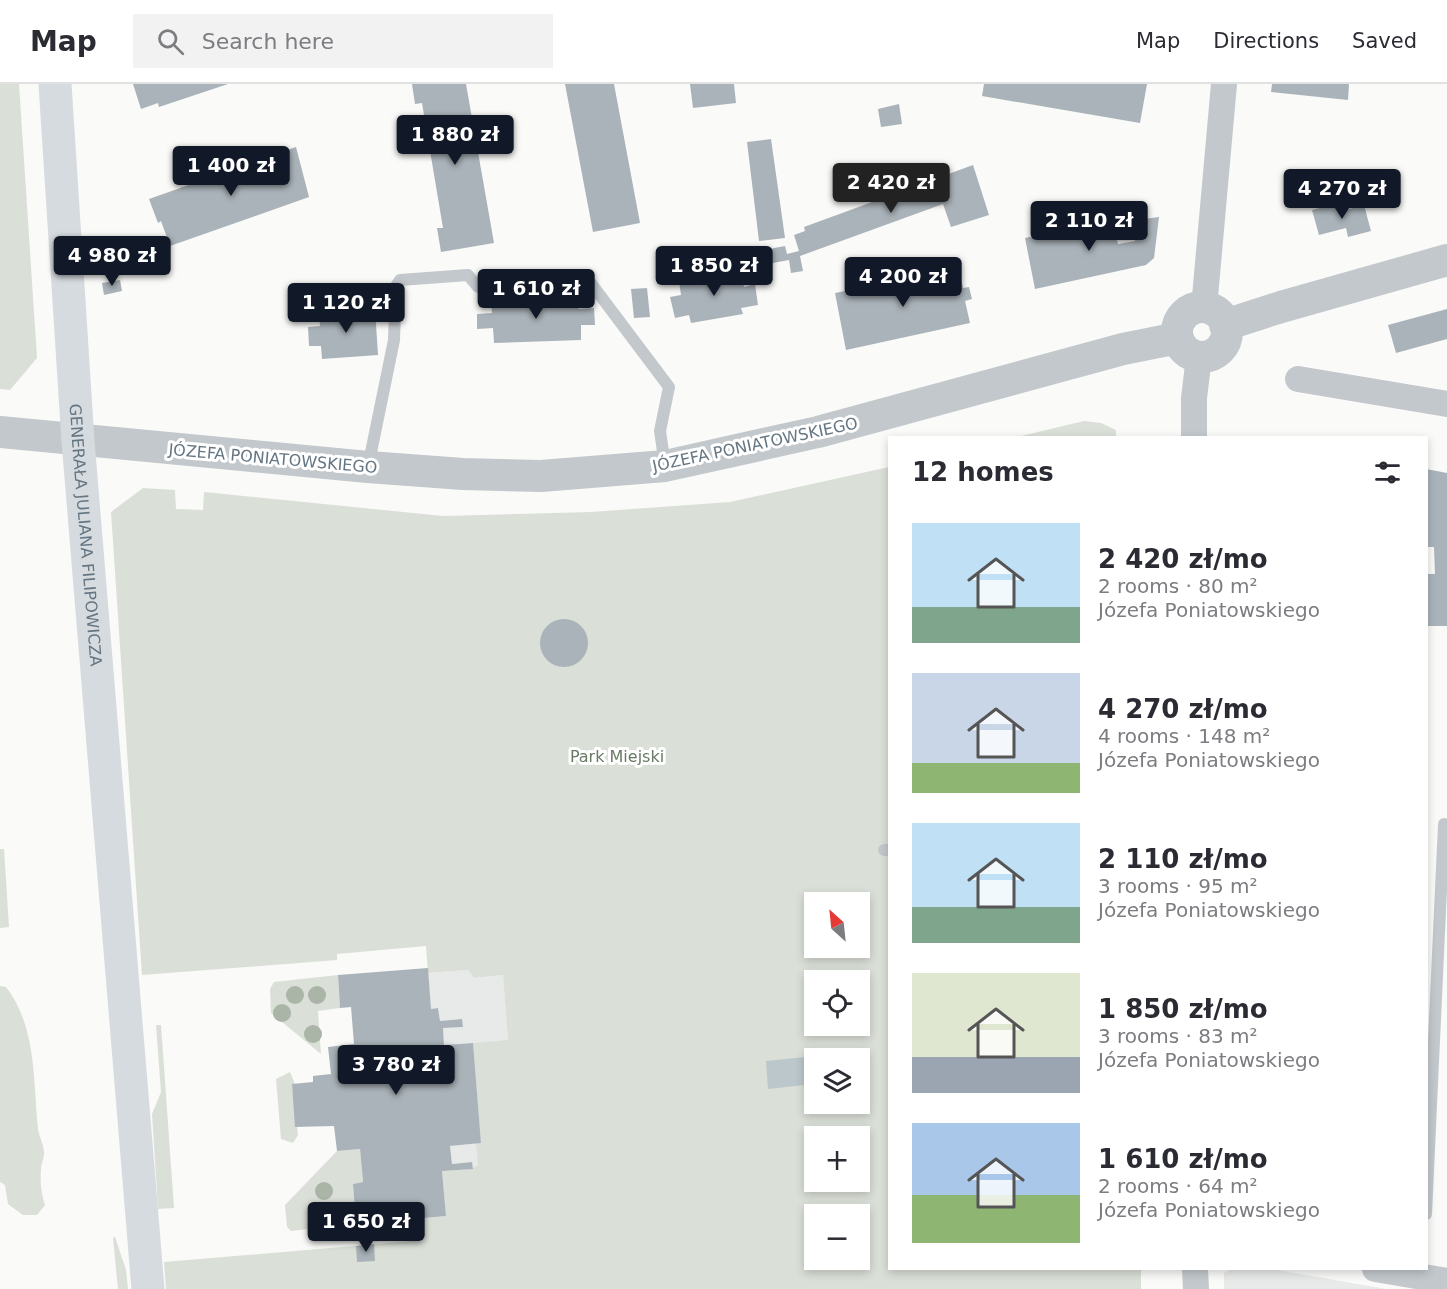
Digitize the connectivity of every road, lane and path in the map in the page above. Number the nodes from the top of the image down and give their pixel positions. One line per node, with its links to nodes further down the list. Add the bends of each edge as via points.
1 (55, 84): 10 (main road, GENERAŁA JULIANA FILIPOWICZA)
2 (1224, 84): 4 (street)
3 (1447, 261): 4 (street, via 1281,307)
4 (1215, 316): 5 (street, via 1226,333 1220,348 1214,353); 5 (street, via 1196,308 1183,316 1177,331)
5 (1188, 348): 9 (street); 11 (street, JÓZEFA PONIATOWSKIEGO, via 1123,349 818,432)
6 (1298, 379): 7 (street)
7 (1447, 404)
8 (0, 432): 10 (street, JÓZEFA PONIATOWSKIEGO)
9 (1194, 436)
10 (78, 441): 12 (street, JÓZEFA PONIATOWSKIEGO); 18 (main road, GENERAŁA JULIANA FILIPOWICZA)
11 (665, 466): 12 (street, JÓZEFA PONIATOWSKIEGO, via 541,476); 12 (lane, via 660,431 669,387 587,278 478,286 468,274 400,280 396,286 394,340)
12 (368, 467)
13 (1444, 824): 14 (lane)
14 (1428, 1172)
15 (1195, 1270): 19 (street)
16 (1383, 1270): 17 (street)
17 (1432, 1276)
18 (148, 1289)
19 (1196, 1289)

